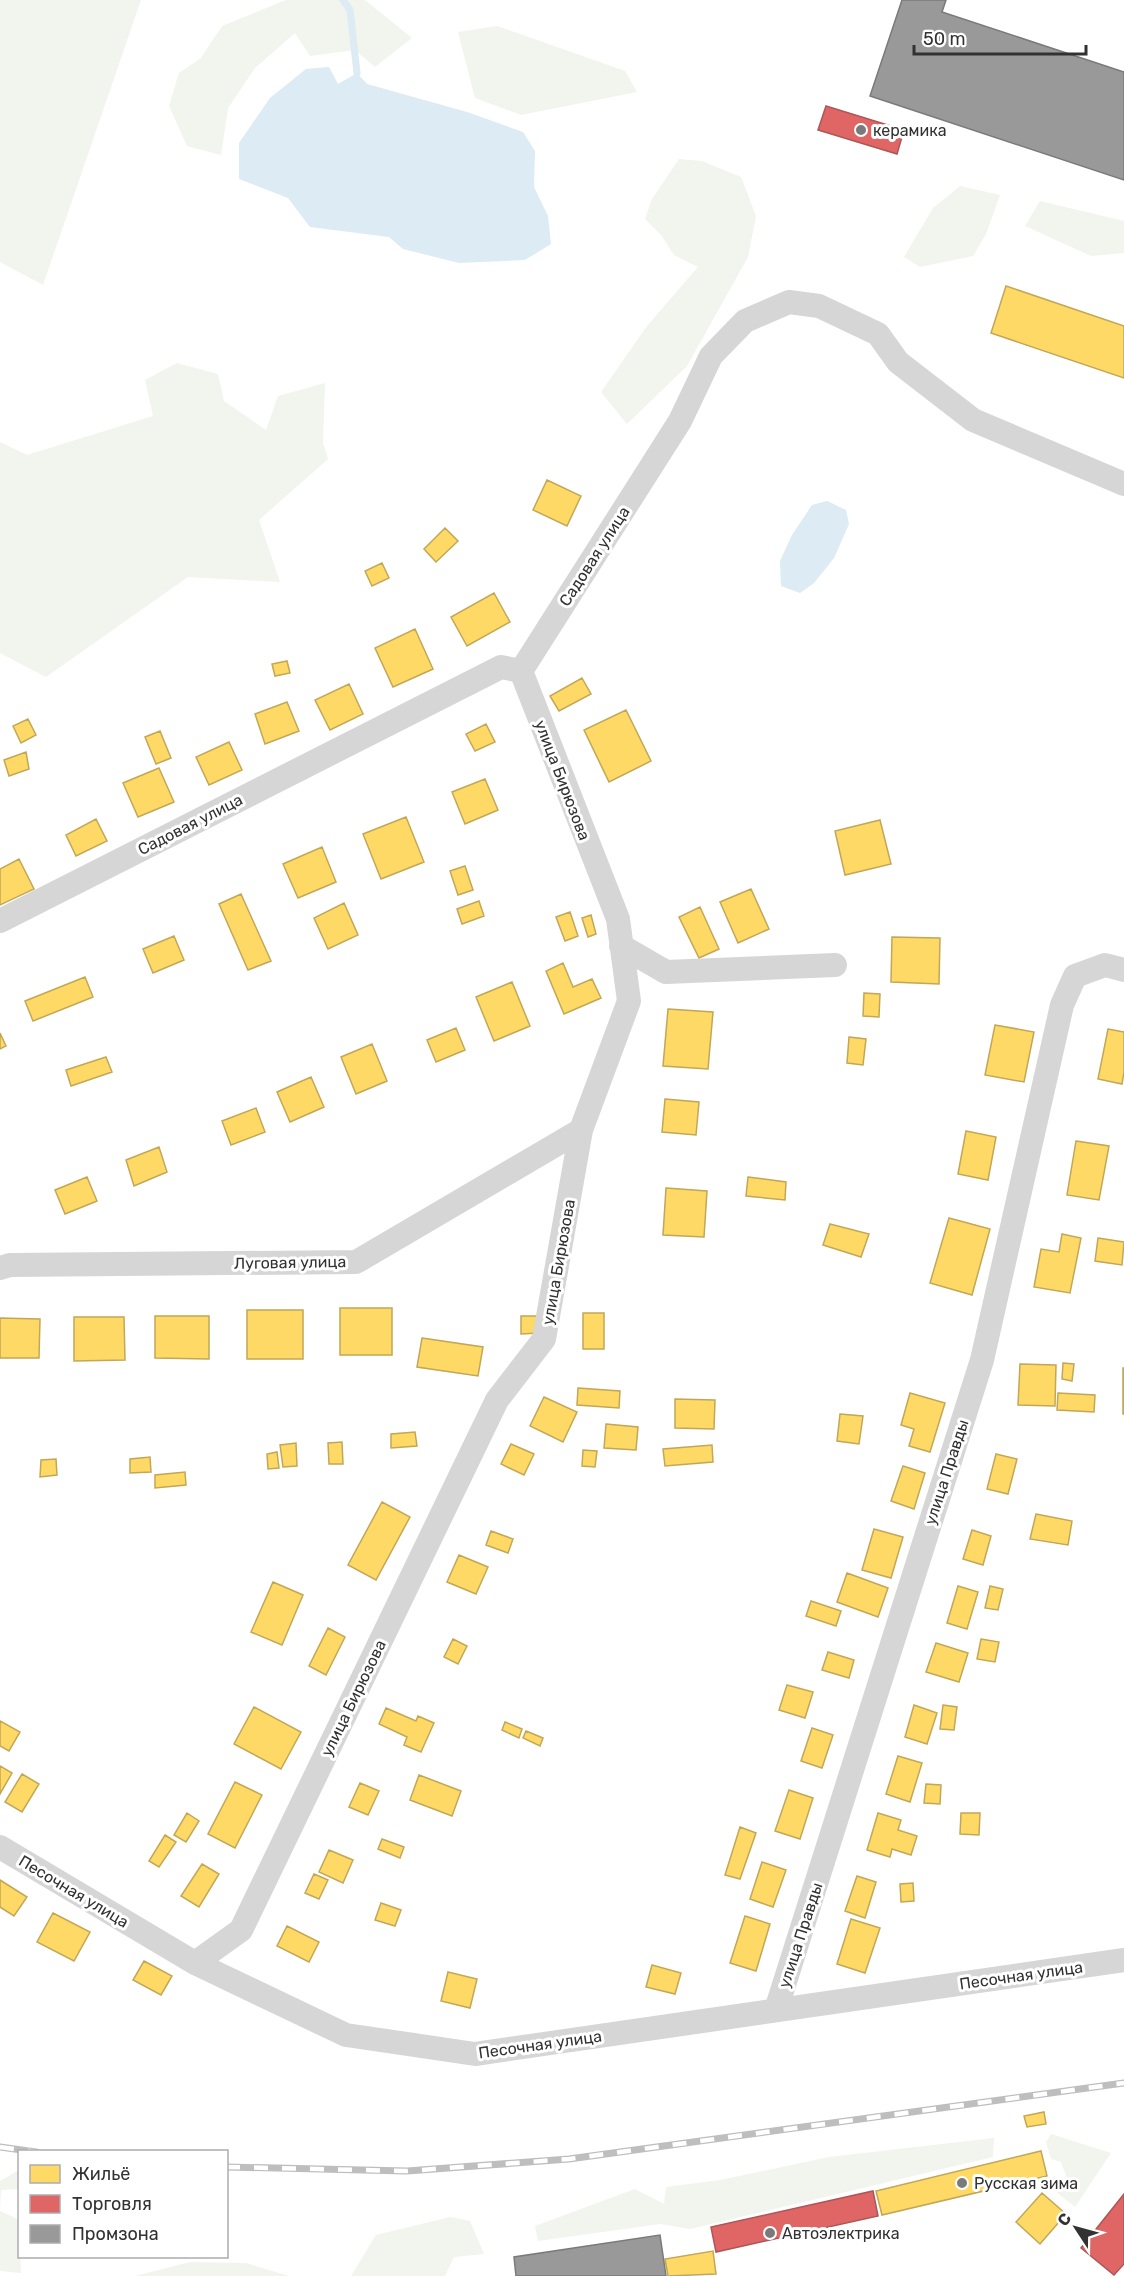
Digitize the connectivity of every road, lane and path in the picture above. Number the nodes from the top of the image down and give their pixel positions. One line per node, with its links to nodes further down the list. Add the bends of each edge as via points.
1 (1124, 484): 2 (street, Садовая улица, via 973,420 898,362 878,334 819,306 789,302 745,321 711,356 680,421)
2 (521, 670): 3 (street, Садовая улица, via 501,667); 4 (street, улица Бирюзова, via 618,919)
3 (0, 921)
4 (621, 946): 5 (street, via 666,972); 7 (street, улица Бирюзова, via 629,1001)
5 (835, 965)
6 (1124, 970): 12 (street, улица Правды, via 1105,965 1075,976 1062,1005 982,1360)
7 (582, 1130): 8 (street, Луговая улица, via 356,1262); 11 (street, улица Бирюзова, via 544,1339 497,1400 241,1930)
8 (0, 1268)
9 (0, 1847): 11 (street, Песочная улица)
10 (1124, 1960): 12 (street, Песочная улица)
11 (195, 1963): 12 (street, Песочная улица, via 346,2035 475,2054)
12 (776, 2010)

